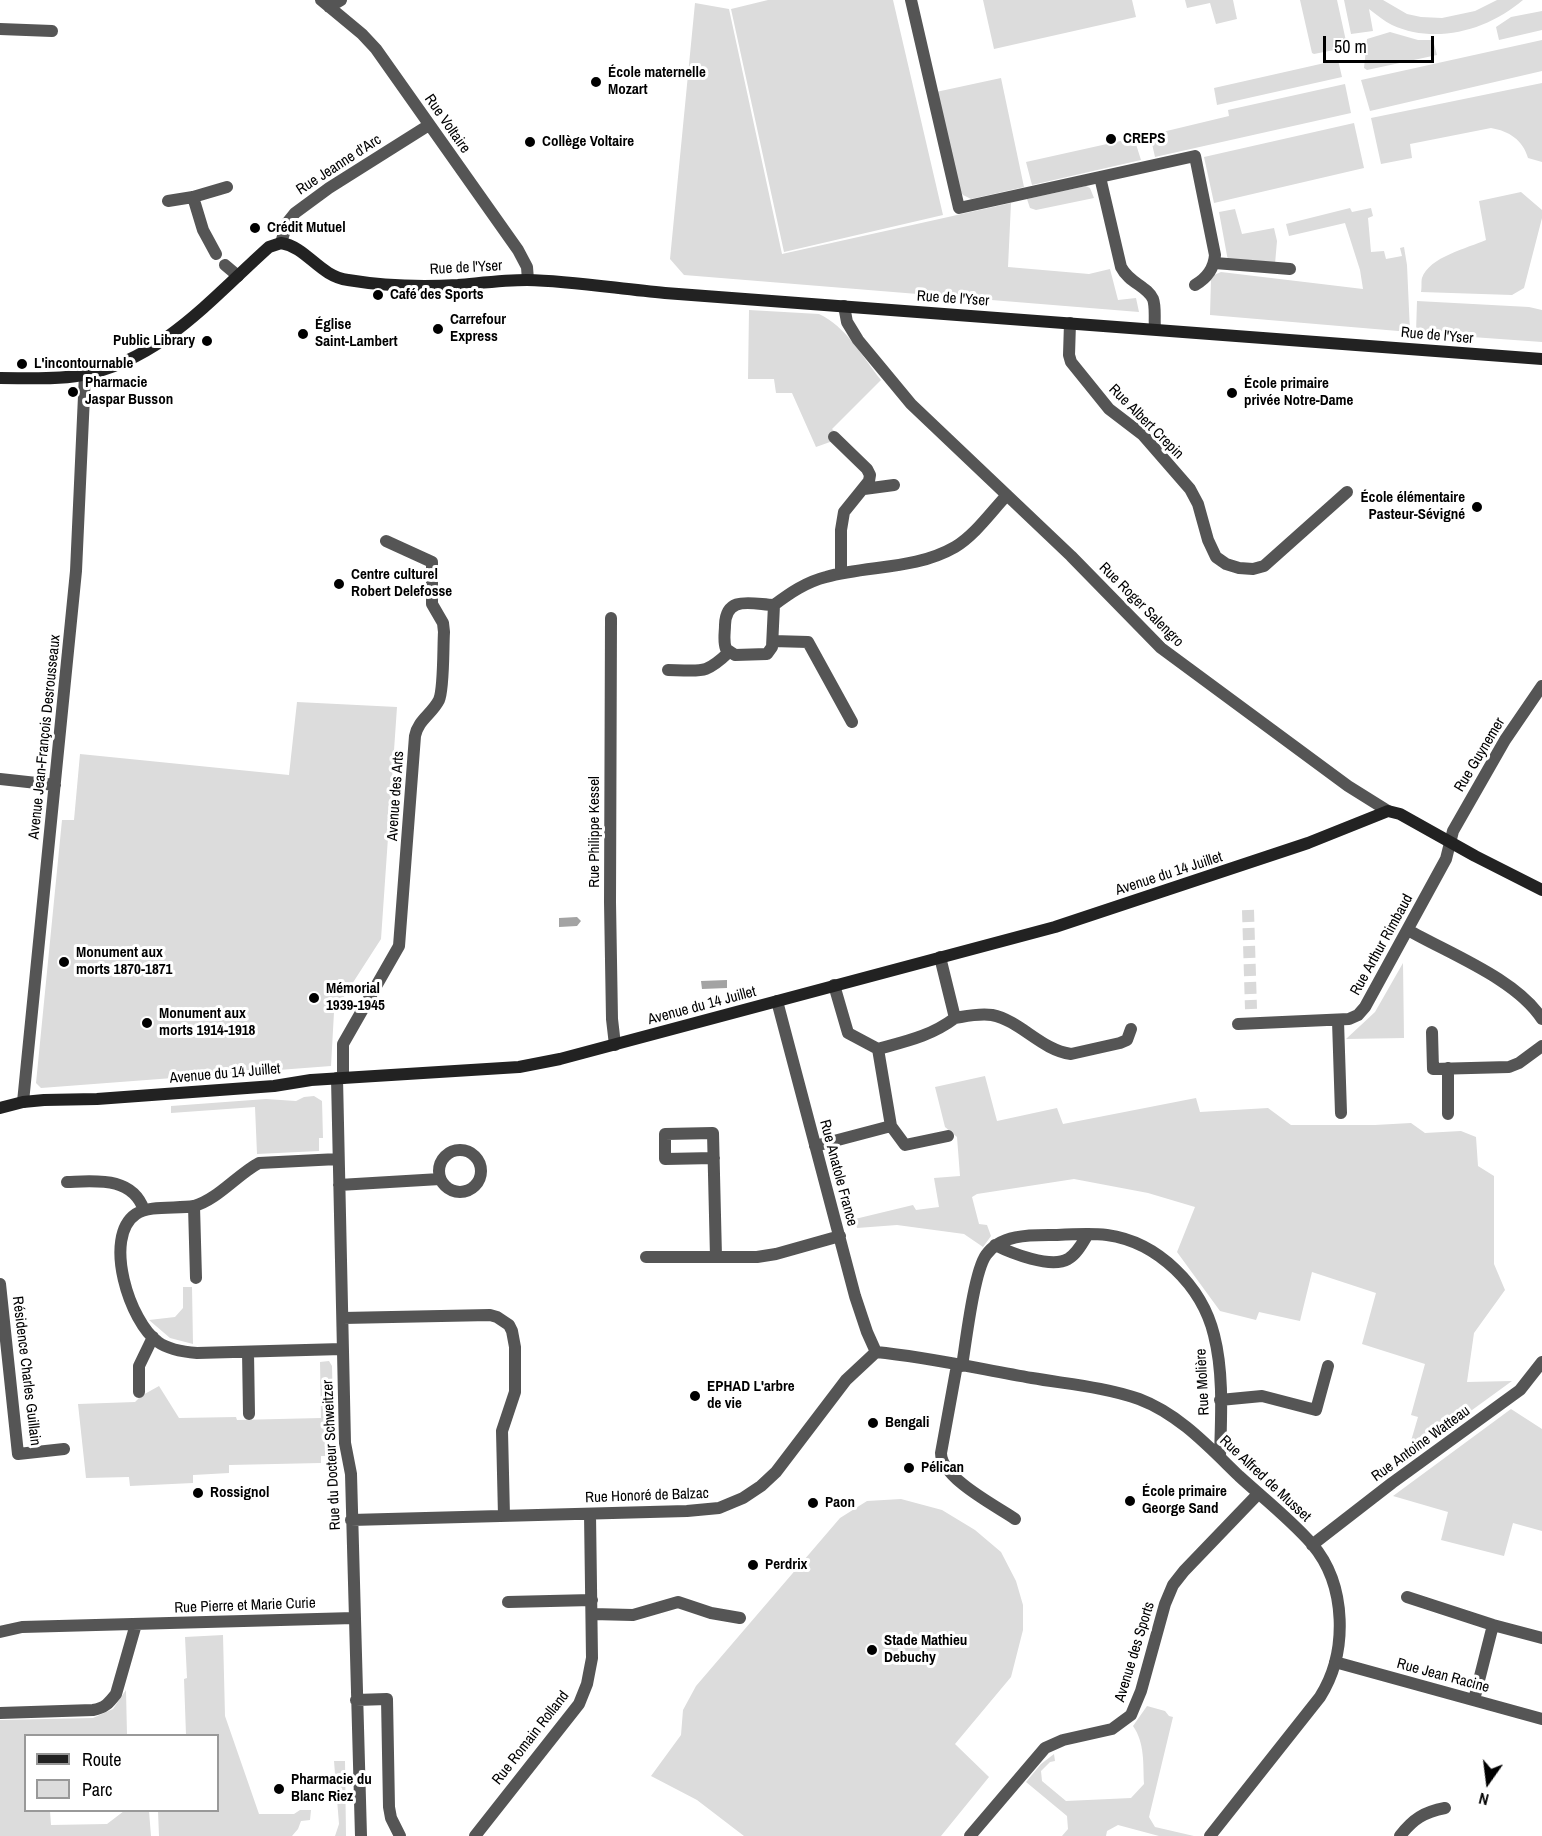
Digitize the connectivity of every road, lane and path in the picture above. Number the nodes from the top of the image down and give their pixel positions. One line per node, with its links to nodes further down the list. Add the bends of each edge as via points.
1 (341, 0): 3 (street)
2 (911, 0): 7 (street, via 959,208)
3 (325, 3): 6 (street, Rue Voltaire, via 370,42)
4 (0, 30): 5 (street)
5 (52, 31)
6 (429, 124): 11 (street, Rue Jeanne d'Arc, via 295,213 287,223); 17 (street, Rue Voltaire, via 518,250 527,267)
7 (1100, 177): 13 (street, via 1195,156); 21 (street, via 1121,267 1126,277 1153,299)
8 (227, 187): 9 (street)
9 (194, 197): 10 (street); 12 (street, via 203,230)
10 (168, 201)
11 (281, 243): 16 (street, via 269,247); 17 (street, Rue de l'Yser, via 299,250 333,276 361,282 440,286)
12 (216, 255)
13 (1215, 263): 15 (street); 18 (street)
14 (225, 265): 16 (street)
15 (1290, 268)
16 (238, 276): 23 (street, via 201,311 157,344 113,366)
17 (528, 280): 19 (street, Rue de l'Yser)
18 (1195, 285)
19 (844, 306): 20 (street, Rue de l'Yser); 29 (street, Rue Roger Salengro, via 847,322 858,340 897,389)
20 (1070, 323): 21 (street, Rue de l'Yser); 28 (street, Rue Albert Crepin, via 1071,362 1109,409 1143,435 1190,489 1202,512 1212,551 1221,561 1247,569 1264,566)
21 (1155, 329): 22 (street, Rue de l'Yser)
22 (1542, 358)
23 (85, 374): 24 (street); 40 (street, Avenue Jean-François Desrousseaux, via 76,571)
24 (0, 378)
25 (834, 437): 27 (street, via 867,469 870,475)
26 (894, 485): 27 (street)
27 (864, 489): 31 (street, via 844,512)
28 (1347, 492)
29 (1007, 495): 31 (street, via 970,534 946,551 907,564); 41 (street, Rue Roger Salengro, via 1169,655)
30 (386, 541): 60 (street, Avenue des Arts, via 432,562 432,604 444,632 440,695 415,736 399,946 343,1044)
31 (841, 573): 32 (street, via 809,582)
32 (774, 605): 34 (street); 35 (street, via 736,604 728,609 724,642)
33 (611, 618): 56 (street, Rue Philippe Kessel, via 610,902)
34 (772, 641): 35 (street, via 770,651 761,656); 38 (street, via 808,642)
35 (729, 652): 36 (street, via 705,670)
36 (668, 670)
37 (1542, 686): 42 (street, Rue Guynemer, via 1505,740)
38 (852, 722)
39 (0, 779): 40 (street)
40 (56, 785): 61 (street, Avenue Jean-François Desrousseaux)
41 (1388, 811): 42 (street, Rue Roger Salengro); 45 (street, Avenue du 14 Juillet, via 1308,843 1055,927)
42 (1450, 842): 43 (street, Rue Roger Salengro); 44 (street, Rue Arthur Rimbaud, via 1446,859)
43 (1542, 890)
44 (1408, 930): 50 (street, via 1513,988); 51 (street, Rue Arthur Rimbaud, via 1365,1007 1358,1015)
45 (940, 957): 46 (street, Avenue du 14 Juillet); 49 (street)
46 (834, 985): 47 (street, Avenue du 14 Juillet); 58 (street, via 848,1033)
47 (777, 1001): 56 (street, Avenue du 14 Juillet); 67 (street, Rue Anatole France)
48 (1251, 1009): 53 (street)
49 (955, 1018): 54 (street, via 993,1015 1071,1054 1120,1043 1127,1040); 58 (street, via 937,1031)
50 (1542, 1019)
51 (1338, 1020): 53 (street, Rue Arthur Rimbaud); 63 (street)
52 (1238, 1024): 53 (street, Rue Arthur Rimbaud)
53 (1251, 1024)
54 (1131, 1029)
55 (1432, 1032): 59 (street, via 1433,1069)
56 (615, 1046): 60 (street, Avenue du 14 Juillet, via 519,1067)
57 (1542, 1046): 59 (street, via 1514,1066)
58 (878, 1049): 65 (street)
59 (1448, 1068): 64 (street)
60 (340, 1078): 61 (street, Avenue du 14 Juillet); 69 (street, Rue du Docteur Schweitzer)
61 (23, 1102): 62 (street, Avenue du 14 Juillet)
62 (0, 1108)
63 (1341, 1113)
64 (1448, 1114)
65 (891, 1126): 66 (street, via 905,1145); 67 (street)
66 (948, 1136)
67 (815, 1146): 76 (street, Rue Anatole France)
68 (714, 1158): 79 (street)
69 (338, 1159): 72 (street, Rue du Docteur Schweitzer); 73 (street, via 260,1163)
70 (440, 1179): 72 (street)
71 (67, 1182): 74 (street, via 106,1180 120,1184 138,1198)
72 (339, 1185): 82 (street, Rue du Docteur Schweitzer)
73 (194, 1206): 74 (street); 80 (street)
74 (144, 1210): 83 (street, via 135,1214 125,1227 121,1258 130,1300)
75 (1088, 1234): 77 (street, Rue Molière, via 1022,1237); 77 (street, via 1074,1255 1062,1261 1028,1258); 91 (street, Rue Molière, via 1116,1237 1147,1249 1177,1270 1194,1289 1214,1332)
76 (840, 1236): 79 (street, via 767,1256); 86 (street, Rue Anatole France, via 861,1318)
77 (995, 1245): 88 (street, via 979,1270)
78 (646, 1257): 79 (street)
79 (716, 1257)
80 (196, 1278)
81 (0, 1284): 93 (street, Résidence Charles Guillain, via 18,1454)
82 (343, 1318): 84 (street, Rue du Docteur Schweitzer); 97 (street, via 490,1315 509,1325 514,1338 516,1383 502,1431)
83 (153, 1337): 85 (street, via 183,1352); 90 (street, via 139,1366)
84 (342, 1349): 85 (street); 99 (street, Rue du Docteur Schweitzer)
85 (248, 1352): 92 (street)
86 (876, 1352): 88 (street, Rue Alfred de Musset); 96 (street, Rue Honoré de Balzac, via 846,1380 776,1472 743,1498 706,1510)
87 (1542, 1362): 100 (street, Rue Antoine Watteau, via 1520,1390)
88 (959, 1365): 94 (street, Rue Alfred de Musset, via 1137,1398 1179,1421); 98 (street, via 940,1453 942,1464 957,1480)
89 (1329, 1366): 91 (street, via 1316,1410 1262,1396)
90 (139, 1392)
91 (1220, 1400): 94 (street, Rue Molière)
92 (249, 1414)
93 (64, 1449)
94 (1220, 1458): 95 (street, Rue Alfred de Musset)
95 (1258, 1494): 100 (street, Rue Alfred de Musset); 121 (street, Avenue des Sports, via 1173,1585 1142,1691 1131,1715 1112,1730 1063,1740 1045,1748)
96 (590, 1514): 97 (street, Rue Honoré de Balzac); 102 (street, Rue Romain Rolland)
97 (504, 1516): 99 (street, Rue Honoré de Balzac)
98 (1015, 1519)
99 (351, 1520): 105 (street, Rue du Docteur Schweitzer)
100 (1312, 1545): 111 (street, Rue Alfred de Musset, via 1328,1570 1336,1599 1340,1634)
101 (1407, 1597): 108 (street)
102 (592, 1600): 103 (street); 104 (street, Rue Romain Rolland)
103 (508, 1602)
104 (592, 1614): 106 (street, via 639,1614 678,1602); 120 (street, Rue Romain Rolland, via 591,1671 584,1695)
105 (354, 1618): 107 (street, Rue Pierre et Marie Curie); 112 (street, Rue du Docteur Schweitzer)
106 (740, 1618)
107 (136, 1624): 109 (street, Rue Pierre et Marie Curie, via 21,1627); 114 (street, via 116,1694 109,1704 93,1710)
108 (1493, 1625): 110 (street); 113 (street)
109 (0, 1632)
110 (1542, 1638)
111 (1335, 1662): 113 (street, Rue Jean Racine); 118 (street, Rue Alfred de Musset, via 1320,1697)
112 (356, 1700): 117 (street, Rue du Docteur Schweitzer); 119 (street, via 387,1699 389,1807)
113 (1474, 1700): 115 (street, Rue Jean Racine)
114 (0, 1713)
115 (1542, 1719)
116 (1445, 1808): 122 (street, via 1415,1819)
117 (360, 1834)
118 (1212, 1835)
119 (400, 1836)
120 (475, 1836)
121 (970, 1836)
122 (1400, 1836)

